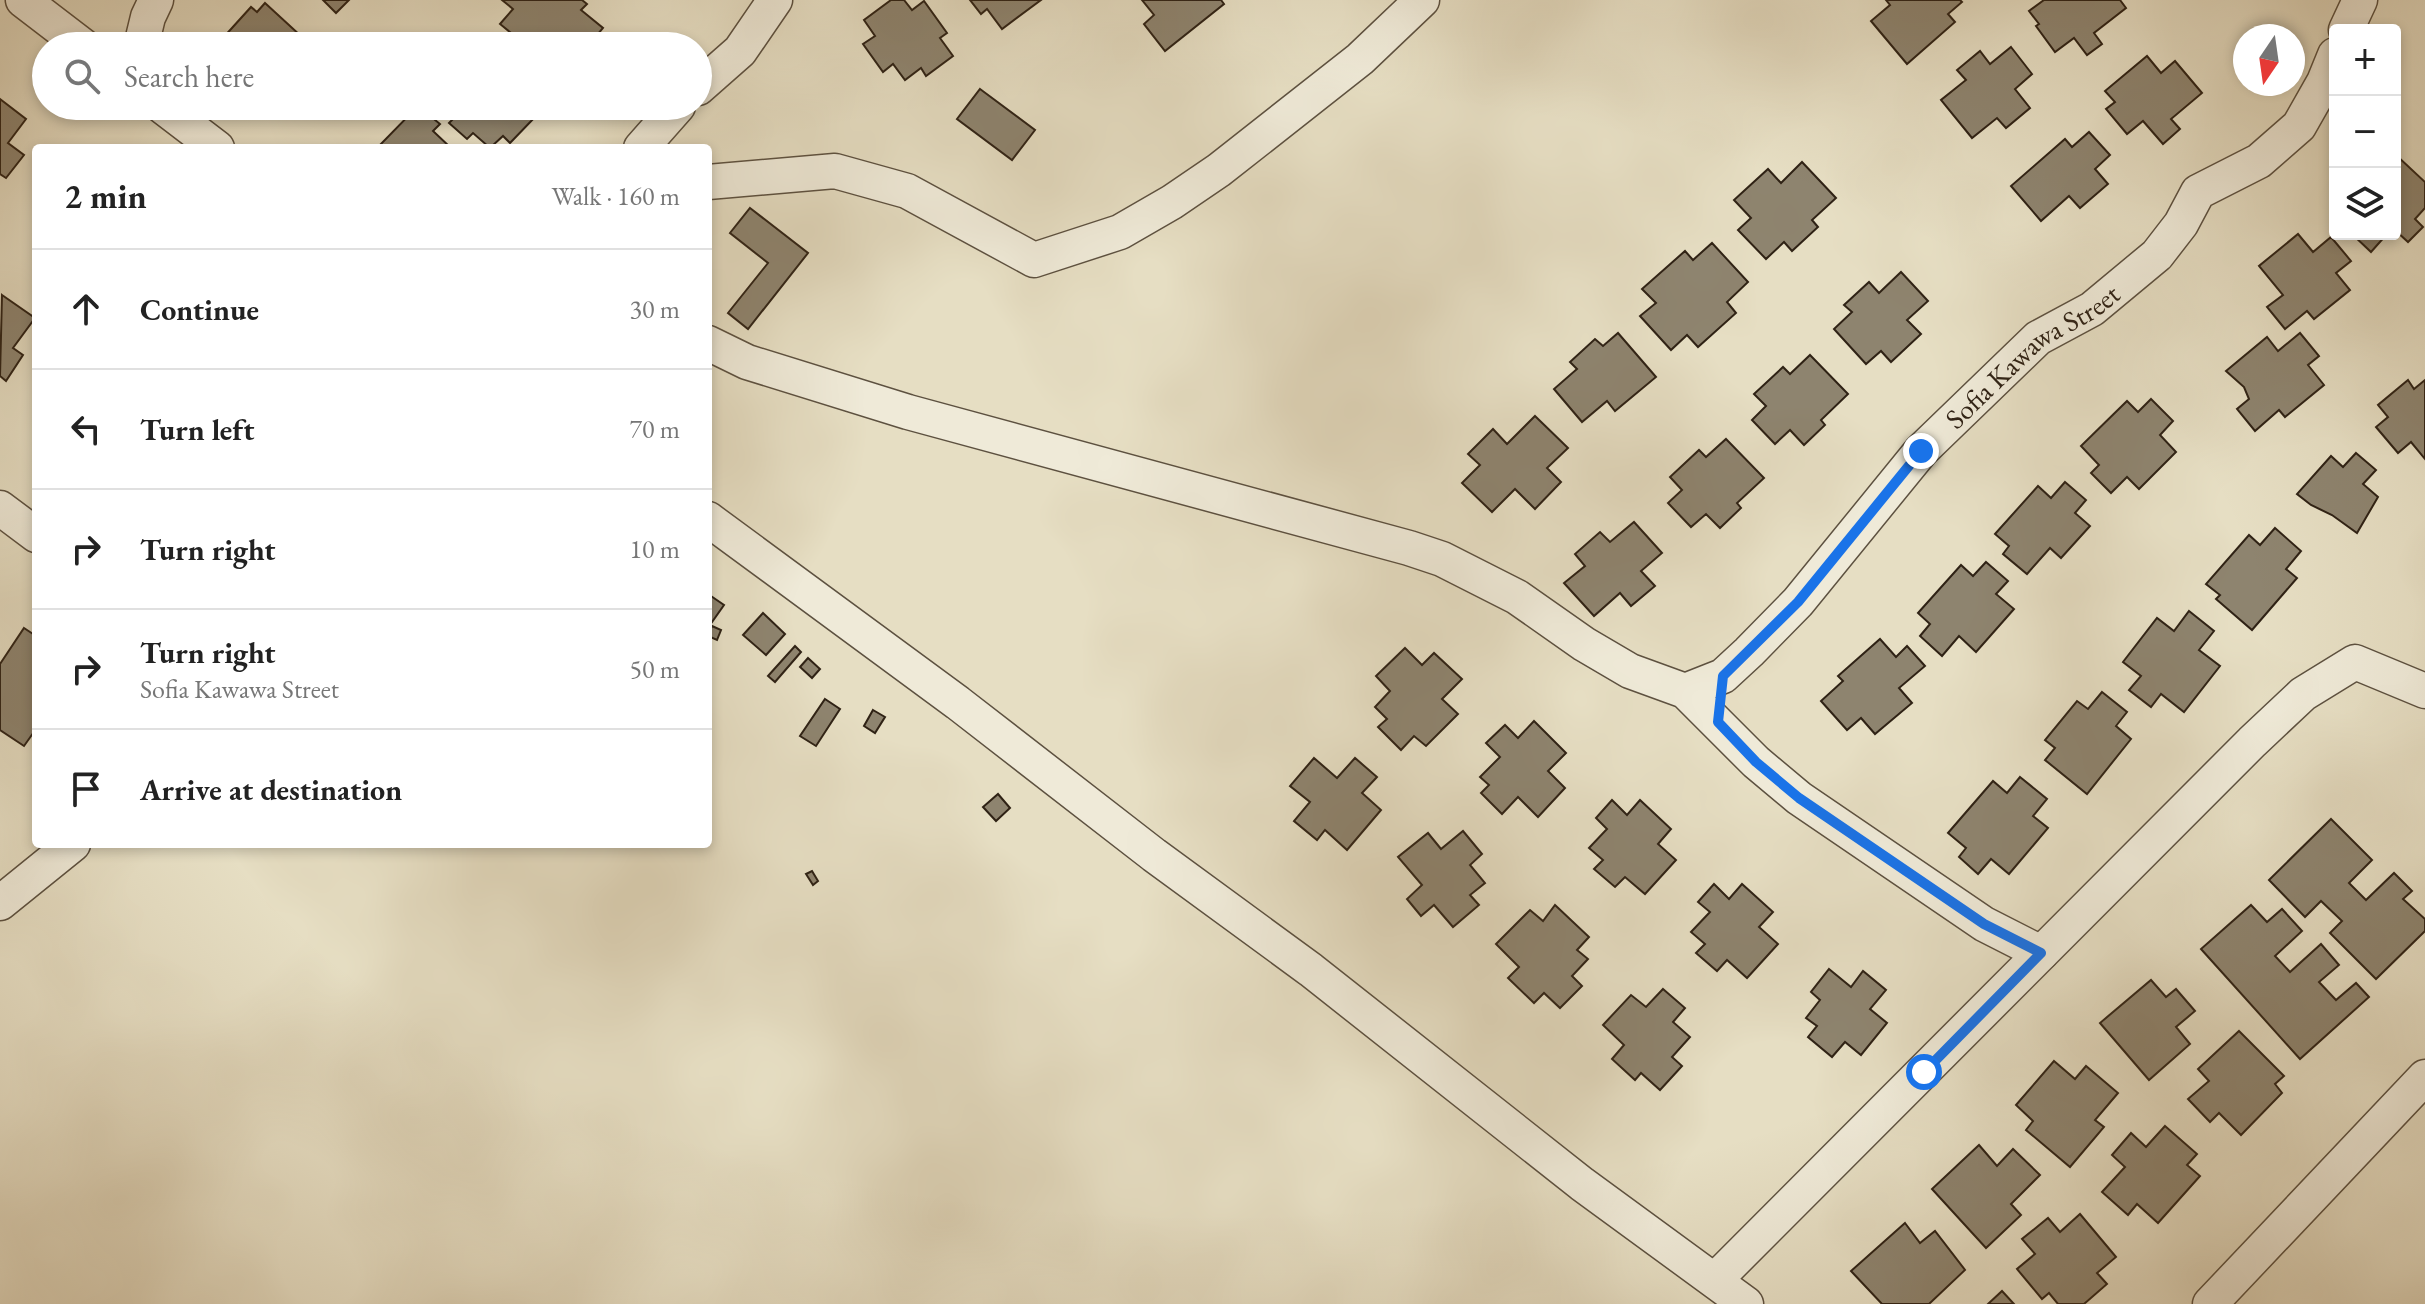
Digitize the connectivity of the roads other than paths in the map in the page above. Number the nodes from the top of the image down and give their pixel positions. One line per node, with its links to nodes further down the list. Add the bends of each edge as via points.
1 (23, 0): 7 (street)
2 (156, 0): 8 (street)
3 (775, 0): 10 (street, via 740,51)
4 (1422, 0): 15 (street, via 1360,59 1172,202 1120,232 1034,260 907,191 835,171)
5 (2360, 0): 6 (street)
6 (2349, 24)
7 (65, 32)
8 (144, 32)
9 (2329, 70): 20 (street, Sofia Kawawa Street, via 2299,126 2259,161 2198,192 2157,255 2092,309 2038,338 1921,451 1798,602)
10 (712, 76)
11 (180, 120): 13 (street)
12 (666, 120): 14 (street)
13 (212, 144)
14 (645, 144)
15 (712, 182)
16 (712, 345): 21 (street, via 747,362 908,412 1442,559 1517,597 1630,671)
17 (0, 508): 19 (street)
18 (712, 522): 28 (street)
19 (32, 532)
20 (1723, 676): 21 (street, Sofia Kawawa Street); 23 (street)
21 (1685, 691): 23 (street)
22 (2425, 691): 26 (street, via 2355,662 2303,694)
23 (1718, 722): 26 (street, via 1799,798 1984,924)
24 (68, 848): 25 (street)
25 (0, 903)
26 (2041, 953): 28 (street)
27 (2425, 1077): 30 (street)
28 (1715, 1280): 29 (street)
29 (1746, 1304)
30 (2210, 1304)

